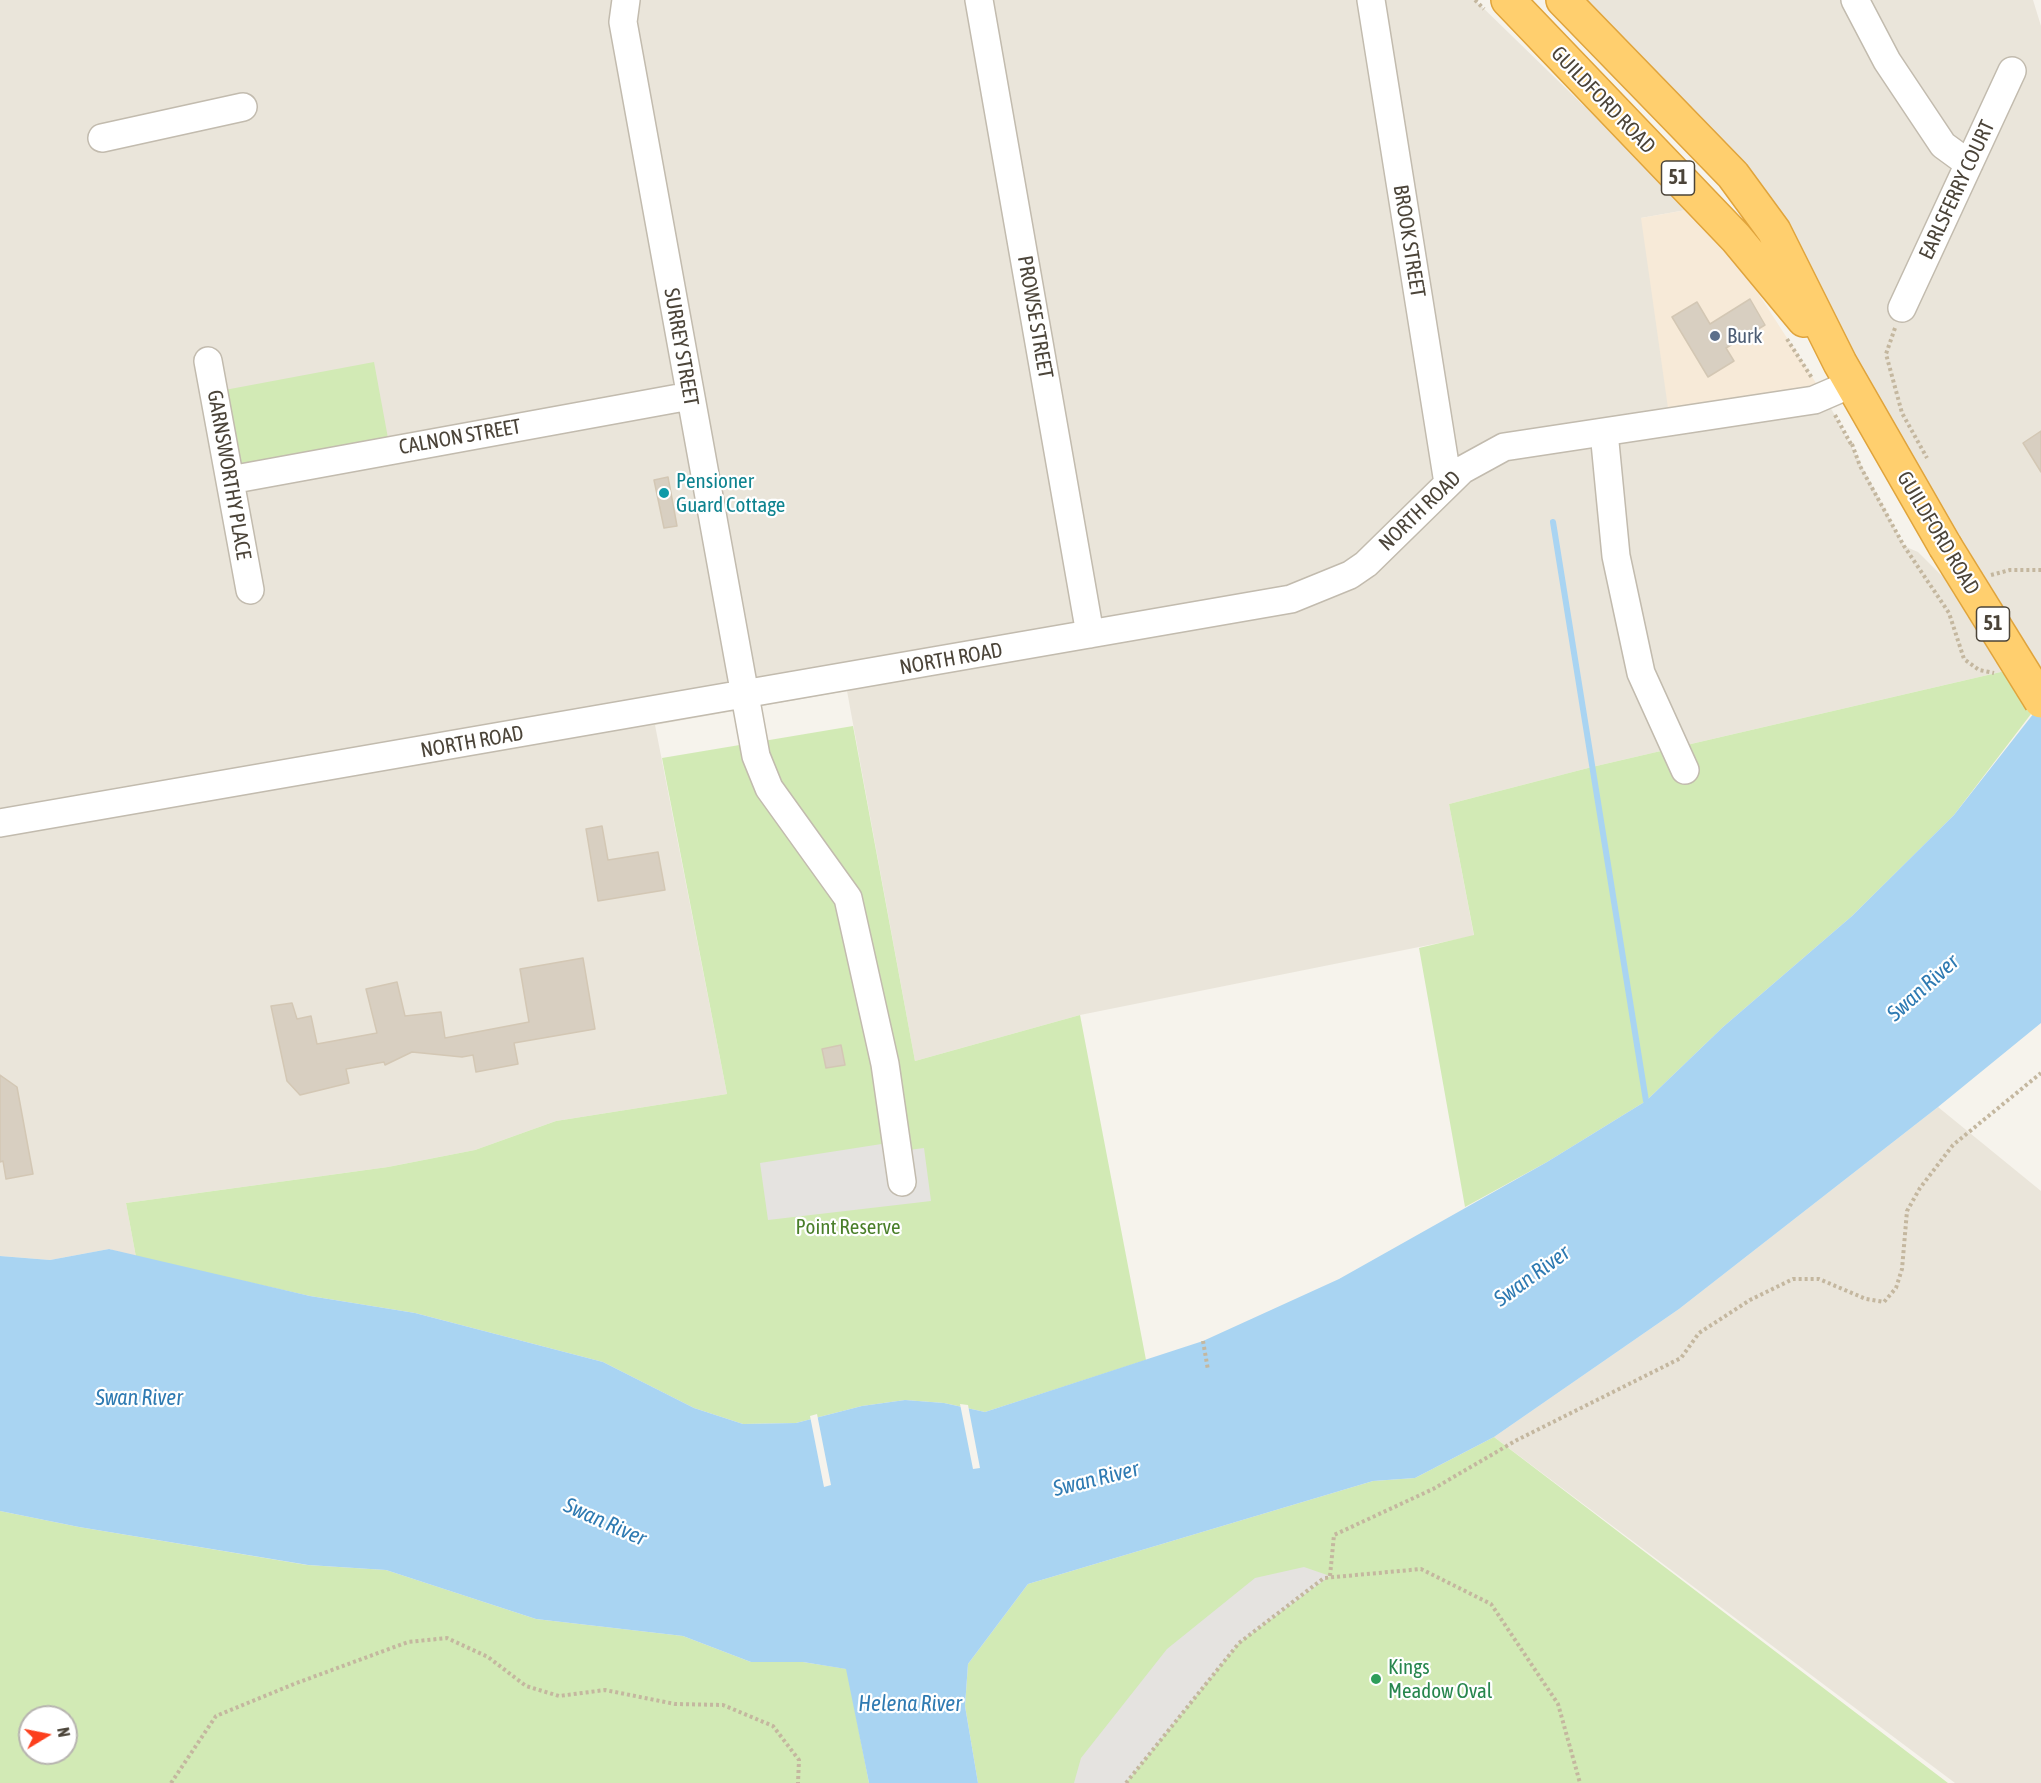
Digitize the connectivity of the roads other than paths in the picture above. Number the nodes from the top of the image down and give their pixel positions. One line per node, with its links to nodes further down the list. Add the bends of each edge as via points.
1 (626, 0): 14 (street, SURREY STREET, via 623,22)
2 (979, 0): 19 (street, PROWSE STREET)
3 (1371, 0): 17 (street, BROOK STREET)
4 (1508, 0): 13 (highway, GUILDFORD ROAD / 51, via 1736,238)
5 (1563, 0): 13 (highway, GUILDFORD ROAD / 51, via 1733,175 1774,231)
6 (1855, 0): 10 (street, via 1887,62 1943,145)
7 (2012, 71): 10 (street, EARLSFERRY COURT)
8 (243, 107): 9 (street)
9 (102, 138)
10 (1969, 164): 11 (street, EARLSFERRY COURT)
11 (1902, 308)
12 (208, 361): 16 (street, GARNSWORTHY PLACE)
13 (1846, 373): 15 (street, NORTH ROAD, via 1814,400); 21 (highway, GUILDFORD ROAD / 51, bridge, via 1944,546)
14 (690, 396): 16 (street, CALNON STREET); 20 (street, SURREY STREET)
15 (1604, 432): 17 (street, NORTH ROAD, via 1504,447 1476,460); 22 (street, via 1616,556 1641,673)
16 (230, 480): 18 (street, GARNSWORTHY PLACE)
17 (1448, 483): 19 (street, NORTH ROAD, via 1366,564 1315,592 1291,600)
18 (250, 590)
19 (1090, 634): 20 (street, NORTH ROAD)
20 (743, 695): 23 (street, NORTH ROAD); 24 (street, SURREY STREET, via 761,772 848,898 885,1064)
21 (2041, 701)
22 (1685, 770)
23 (0, 823)
24 (902, 1182)

